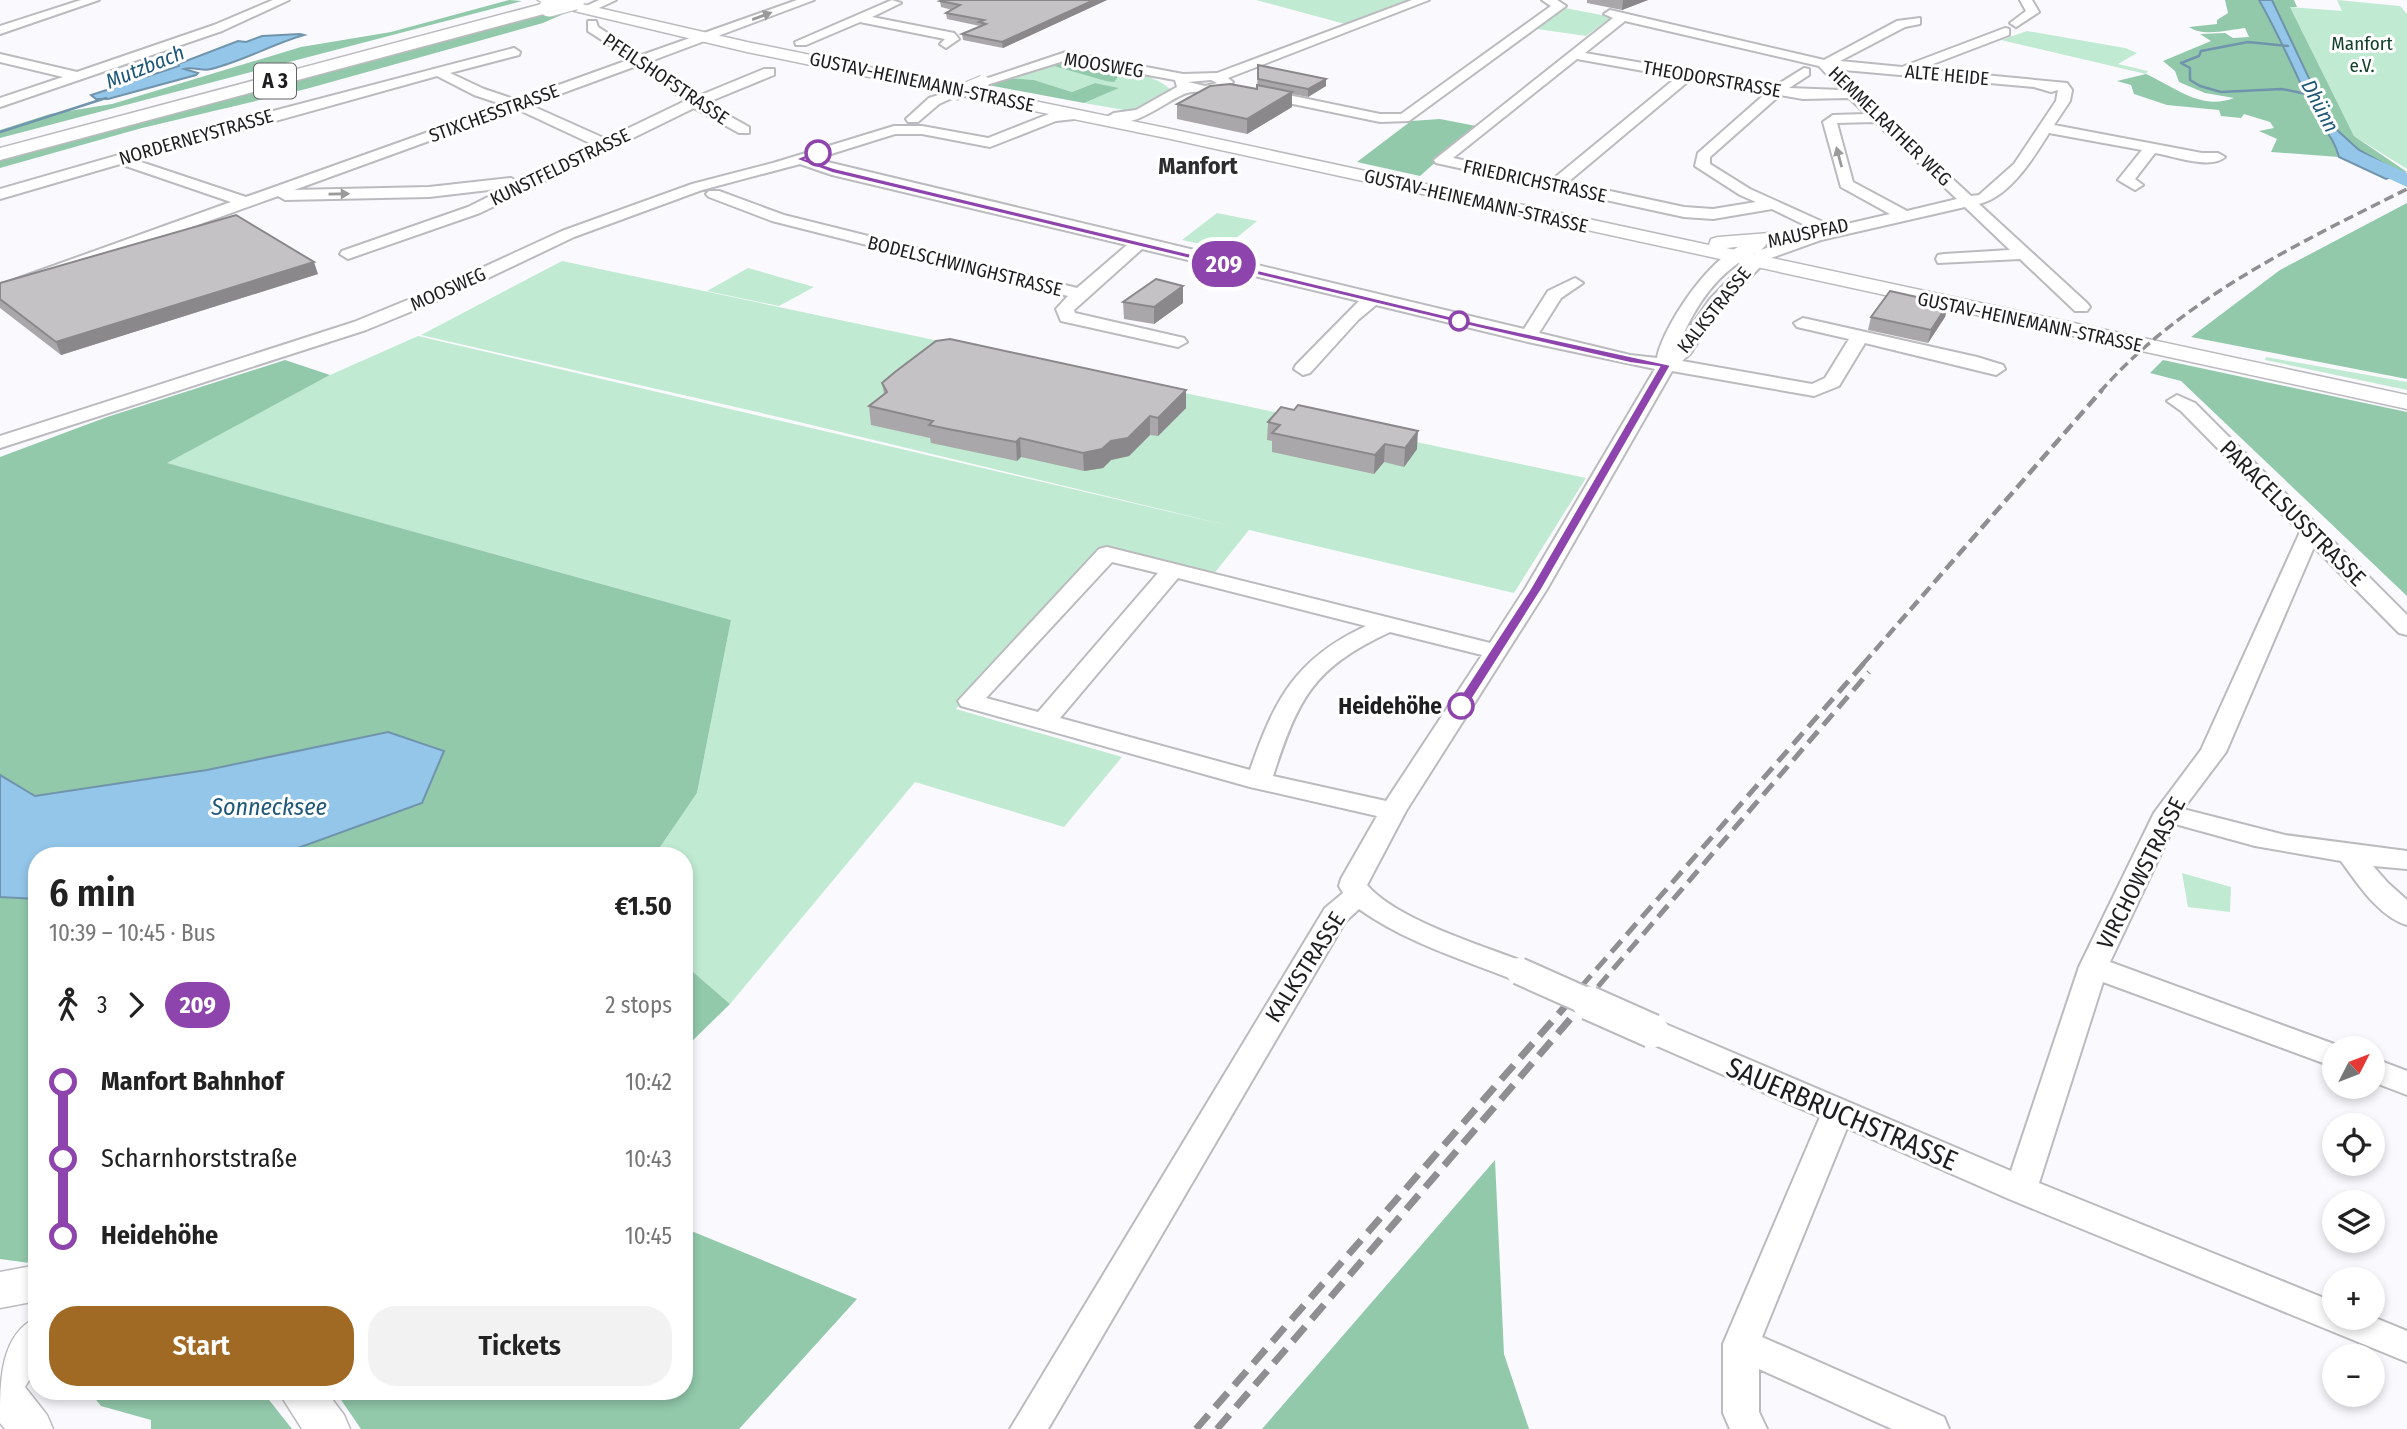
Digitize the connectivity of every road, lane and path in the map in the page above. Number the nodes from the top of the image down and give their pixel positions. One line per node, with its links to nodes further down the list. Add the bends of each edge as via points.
1 (93, 0): 16 (street)
2 (283, 0): 33 (street)
3 (610, 0): 10 (street)
4 (808, 0): 18 (street, STIXCHESSTRASSE, one-way to 4)
5 (881, 0): 12 (street, via 895,3)
6 (1423, 0): 34 (street)
7 (2026, 0): 14 (street, via 2033,12)
8 (548, 2): 10 (highway, A 3, bridge); 49 (highway, A 3); 52 (highway, A 3)
9 (1554, 3): 34 (street, via 1404,118 1380,118)
10 (584, 5): 18 (main road, GUSTAV-HEINEMANN-STRASSE)
11 (1617, 15): 22 (street, FRIEDRICHSTRASSE); 25 (street, HEMMELRATHER WEG)
12 (860, 18): 19 (street); 20 (street, via 950,36 953,39)
13 (1916, 21): 25 (street, via 1901,24)
14 (2016, 23)
15 (593, 24): 24 (street, PFEILSHOFSTRASSE, via 592,28)
16 (0, 30)
17 (2005, 32): 30 (street)
18 (711, 36): 24 (street, STIXCHESSTRASSE); 42 (main road, GUSTAV-HEINEMANN-STRASSE); 43 (main road, GUSTAV-HEINEMANN-STRASSE)
19 (801, 41)
20 (947, 44)
21 (514, 52): 27 (street, NORDERNEYSTRASSE)
22 (1574, 55): 32 (street, THEODORSTRASSE); 58 (street, FRIEDRICHSTRASSE, via 1441,160)
23 (0, 58): 26 (street)
24 (640, 60): 39 (street, PFEILSHOFSTRASSE); 41 (street, STIXCHESSTRASSE)
25 (1826, 64): 30 (street, ALTE HEIDE); 38 (street, HEMMELRATHER WEG)
26 (28, 65): 31 (street); 33 (street)
27 (438, 72): 41 (street); 54 (street, NORDERNEYSTRASSE)
28 (769, 72): 39 (street, KUNSTFELDSTRASSE)
29 (1804, 72): 37 (street)
30 (1906, 72): 35 (street, ALTE HEIDE)
31 (0, 74)
32 (1688, 75): 37 (street, THEODORSTRASSE); 58 (street)
33 (80, 77): 40 (street)
34 (1221, 82): 36 (street)
35 (2036, 83): 47 (street, MAUSPFAD, via 2062,86 2064,95)
36 (1188, 85): 43 (street, via 1139,114); 45 (street, MOOSWEG, bridge, via 1066,56 934,101); 46 (street, via 1148,116 1145,120)
37 (1779, 91): 38 (street, THEODORSTRASSE); 64 (street, via 1703,156 1702,166)
38 (1852, 94): 44 (street, HEMMELRATHER WEG)
39 (694, 102): 48 (street, PFEILSHOFSTRASSE); 50 (street, KUNSTFELDSTRASSE)
40 (0, 103)
41 (519, 105): 50 (street); 59 (street, STIXCHESSTRASSE)
42 (1050, 113): 45 (street, MOOSWEG, via 990,143); 67 (main road, GUSTAV-HEINEMANN-STRASSE, via 1079,115)
43 (1114, 117): 46 (main road, GUSTAV-HEINEMANN-STRASSE)
44 (1876, 118): 63 (street, HEMMELRATHER WEG); 65 (street, one-way to 44, via 1846,184 1830,122)
45 (918, 125): 55 (street, MOOSWEG, via 907,132 894,130)
46 (1151, 125): 68 (main road, GUSTAV-HEINEMANN-STRASSE)
47 (2047, 128): 51 (street); 63 (street, MAUSPFAD, via 2001,185)
48 (744, 130)
49 (0, 145)
50 (606, 145): 56 (street, KUNSTFELDSTRASSE)
51 (2152, 147): 53 (street); 57 (street, via 2126,180)
52 (0, 154)
53 (2218, 157)
54 (119, 159): 61 (street, NORDERNEYSTRASSE); 62 (street)
55 (799, 159): 69 (street); 92 (street, MOOSWEG, via 710,183 594,223 340,334)
56 (532, 180): 59 (street, STIXCHESSTRASSE, one-way to 56, via 429,192); 71 (street, KUNSTFELDSTRASSE, via 474,210)
57 (2135, 185)
58 (1554, 186): 64 (street, FRIEDRICHSTRASSE, via 1699,214)
59 (271, 193): 62 (street, STIXCHESSTRASSE)
60 (717, 193): 79 (street, BODELSCHWINGHSTRASSE, via 785,220)
61 (0, 194)
62 (244, 202): 78 (street, STIXCHESSTRASSE)
63 (1968, 203): 65 (street, MAUSPFAD); 72 (street, HEMMELRATHER WEG)
64 (1774, 204): 66 (street)
65 (1903, 215): 66 (street, MAUSPFAD)
66 (1827, 230): 70 (street, MAUSPFAD)
67 (1659, 242): 70 (main road, GUSTAV-HEINEMANN-STRASSE); 75 (main road, via 1697,258)
68 (1701, 242): 70 (main road, GUSTAV-HEINEMANN-STRASSE); 70 (main road, via 1737,243)
69 (1139, 243): 79 (street); 80 (street)
70 (1758, 251): 74 (main road, GUSTAV-HEINEMANN-STRASSE); 74 (main road, via 1790,254); 75 (street, KALKSTRASSE); 76 (street, KALKSTRASSE)
71 (348, 254)
72 (2024, 254): 73 (street); 81 (street, HEMMELRATHER WEG)
73 (1944, 259)
74 (1796, 267): 76 (main road); 89 (main road, GUSTAV-HEINEMANN-STRASSE); 91 (main road, GUSTAV-HEINEMANN-STRASSE)
75 (1710, 276): 86 (street, KALKSTRASSE, via 1685,312 1666,352)
76 (1738, 279): 86 (street, KALKSTRASSE, via 1684,350)
77 (1575, 283): 84 (street, via 1554,295)
78 (0, 291)
79 (1080, 294): 85 (street, BODELSCHWINGHSTRASSE, via 1065,309 1068,317)
80 (1372, 299): 84 (street); 87 (street)
81 (2081, 307)
82 (1803, 323): 83 (street)
83 (1860, 336): 86 (street, via 1832,382 1814,390); 88 (street)
84 (1528, 337): 86 (street)
85 (1178, 342)
86 (1666, 365): 97 (street, KALKSTRASSE)
87 (1303, 369)
88 (1996, 369)
89 (2407, 394)
90 (2177, 401): 93 (street, PARACELSUSSTRASSE)
91 (2407, 402)
92 (0, 442)
93 (2310, 532): 96 (street, PARACELSUSSTRASSE); 101 (street, VIRCHOWSTRASSE, via 2213,752)
94 (1173, 570): 95 (street); 98 (street); 98 (street, via 1107,554 970,701)
95 (1388, 624): 97 (street); 99 (street, via 1327,657 1302,683 1277,727)
96 (2407, 628)
97 (1495, 651): 100 (street, KALKSTRASSE)
98 (1043, 722): 99 (street)
99 (1259, 781): 100 (street)
100 (1393, 811): 104 (street, KALKSTRASSE, via 1355,878)
101 (2167, 813): 102 (street, via 2208,827); 106 (street, VIRCHOWSTRASSE)
102 (2350, 855): 103 (street); 105 (street, via 2378,890)
103 (2407, 860)
104 (1357, 895): 110 (street, SAUERBRUCHSTRASSE, bridge, via 1387,915); 120 (street, KALKSTRASSE, via 1327,929)
105 (2407, 915)
106 (2093, 967): 107 (street); 111 (street, VIRCHOWSTRASSE)
107 (2322, 1052)
108 (2385, 1075): 109 (street)
109 (2407, 1083)
110 (1838, 1114): 111 (street, SAUERBRUCHSTRASSE); 114 (street)
111 (2021, 1190): 116 (street, SAUERBRUCHSTRASSE)
112 (28, 1285): 113 (main road)
113 (0, 1290)
114 (1741, 1344): 121 (street, via 1741,1413); 122 (street)
115 (28, 1345): 118 (main road)
116 (2407, 1347)
117 (307, 1400): 119 (main road)
118 (12, 1409)
119 (328, 1429)
120 (1028, 1429)
121 (1749, 1429)
122 (1931, 1429)

